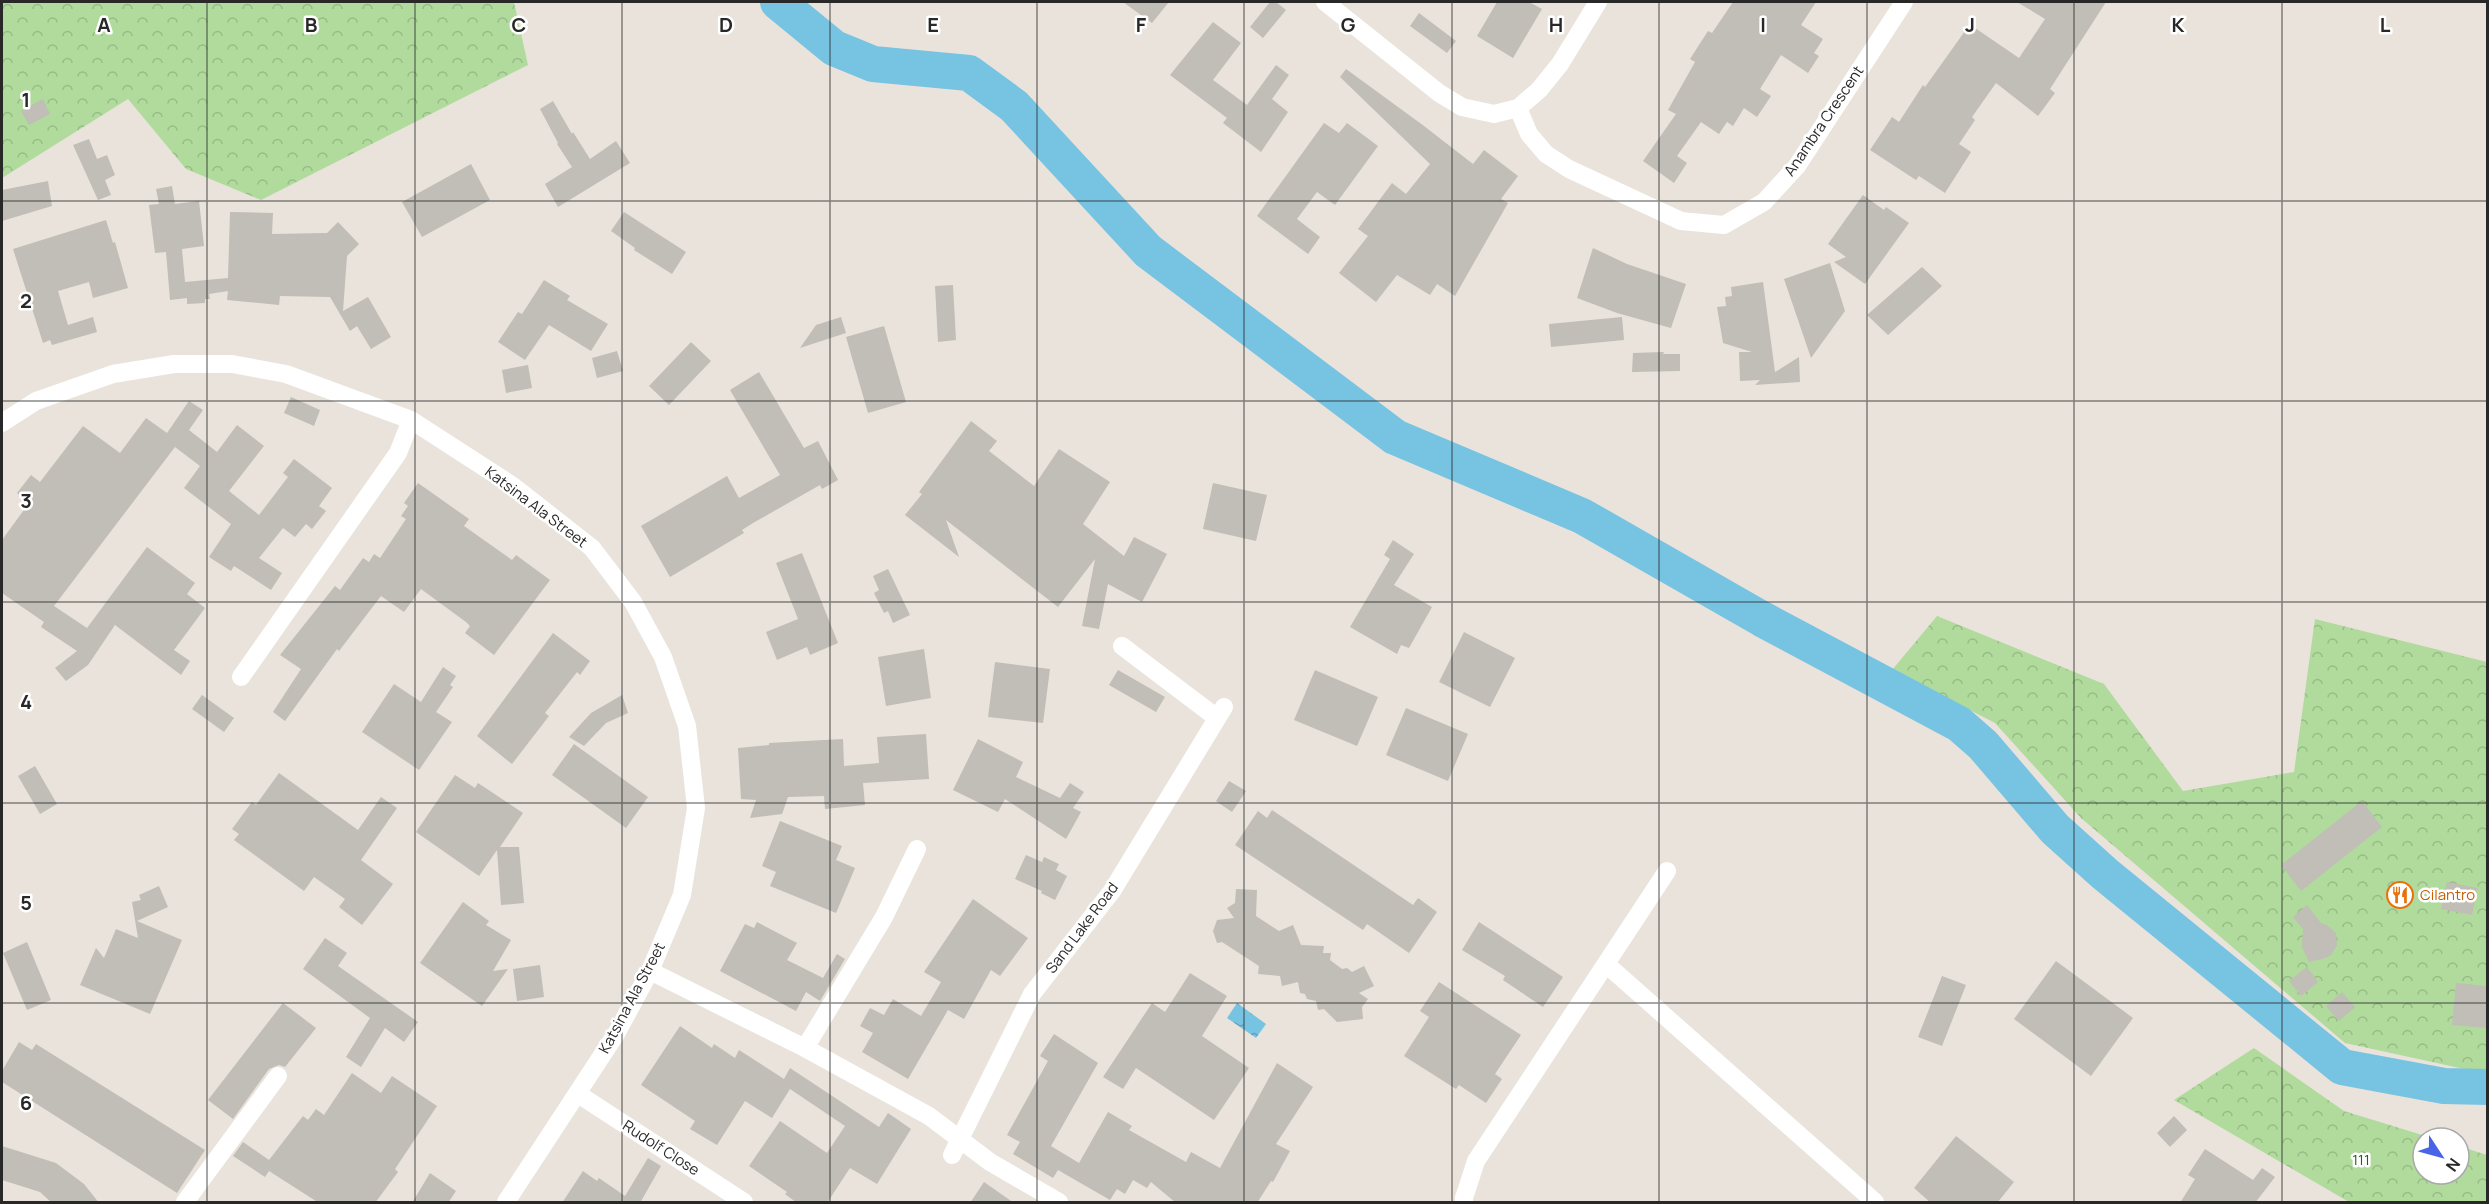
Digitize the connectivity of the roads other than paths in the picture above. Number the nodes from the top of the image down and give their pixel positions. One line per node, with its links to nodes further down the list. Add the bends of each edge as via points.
1 (1325, 2): 4 (street, via 1462,107 1494,114)
2 (1598, 2): 4 (street, via 1560,64)
3 (1904, 2): 4 (street, Anambra Crescent, via 1797,166 1764,202 1724,225 1681,221 1569,169 1546,154 1529,134)
4 (1518, 108)
5 (411, 420): 6 (street, Katsina Ala Street, via 286,374 232,364 174,364 113,374 36,401); 8 (street, via 398,453); 12 (street, Katsina Ala Street, via 513,486 592,548 633,603 663,657 687,726 696,808 682,895)
6 (2, 423)
7 (1122, 646): 16 (street, Sand Lake Road, via 1221,713 1112,891 1032,994)
8 (241, 677)
9 (917, 849): 13 (street, via 884,917)
10 (1667, 871): 11 (street)
11 (1606, 964): 21 (street, via 1476,1161); 22 (street)
12 (650, 971): 13 (street); 15 (street, Katsina Ala Street)
13 (805, 1048): 16 (street, via 929,1116)
14 (278, 1076): 17 (street)
15 (578, 1094): 18 (street, Katsina Ala Street); 19 (street, Rudolf Close)
16 (956, 1147): 20 (street, via 990,1162)
17 (185, 1203)
18 (507, 1203)
19 (744, 1203)
20 (1059, 1203)
21 (1464, 1203)
22 (1875, 1203)

